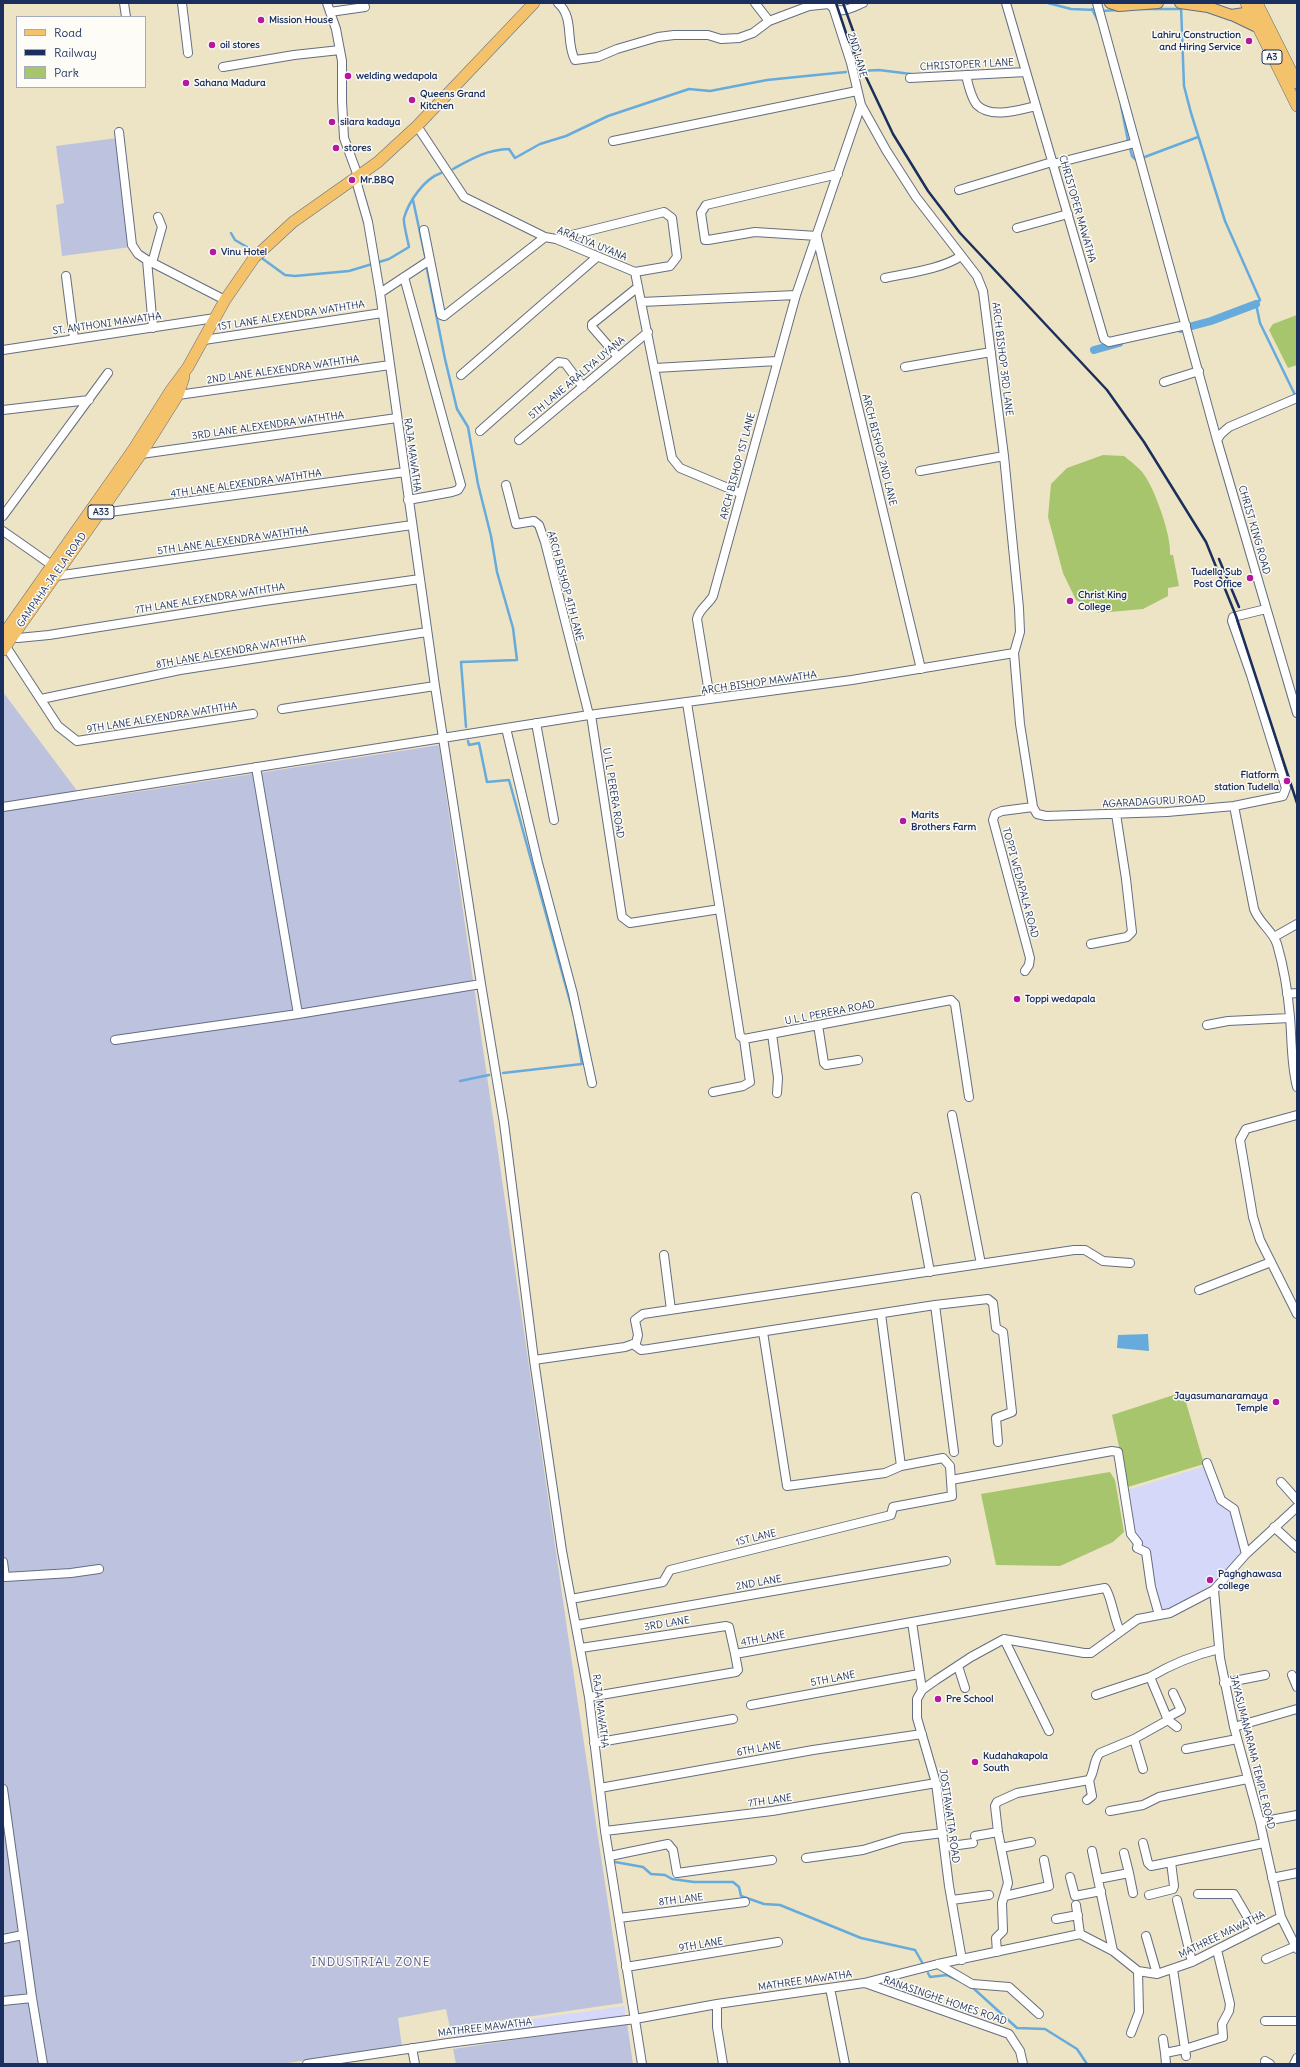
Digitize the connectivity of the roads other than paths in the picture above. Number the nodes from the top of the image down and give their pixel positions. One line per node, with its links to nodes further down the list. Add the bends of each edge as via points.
1 (124, 3): 19 (street)
2 (182, 3): 23 (street)
3 (327, 3): 18 (street, RAJA MAWATHA)
4 (534, 3): 33 (highway, GAMPAHA-JA ELA ROAD / A33)
5 (558, 3): 20 (street, via 568,17 570,51 575,60 580,61 658,37 708,35 721,39 739,38 753,33)
6 (755, 3): 20 (street)
7 (863, 3): 17 (street, via 838,12)
8 (1006, 3): 25 (street, CHRISTOPER MAWATHA)
9 (1097, 3): 36 (street, CHRIST KING ROAD)
10 (1110, 3): 11 (main road, via 1119,6)
11 (1147, 3): 12 (main road)
12 (1158, 3)
13 (1180, 3): 16 (main road)
14 (366, 7): 18 (street)
15 (1253, 7): 16 (main road); 21 (highway, A3); 28 (highway, A3)
16 (1226, 9): 21 (main road)
17 (834, 10): 20 (street, via 829,4 809,6); 29 (street, 2ND LANE)
18 (330, 12): 22 (street, RAJA MAWATHA)
19 (126, 16)
20 (769, 21)
21 (1257, 27): 32 (highway, A3)
22 (340, 50): 24 (street); 39 (street, RAJA MAWATHA, via 344,138)
23 (188, 53)
24 (223, 67)
25 (1026, 72): 26 (street, CHRISTOPER 1 LANE); 31 (street, CHRISTOPER MAWATHA)
26 (966, 76): 27 (street, CHRISTOPER 1 LANE); 31 (street, via 977,105 988,112 1009,112)
27 (910, 78)
28 (1297, 83)
29 (857, 91): 30 (street, 2ND LANE); 35 (street)
30 (861, 105): 38 (street, ARCH BISHOP 1ST LANE); 48 (street, ARCH BISHOP 3RD LANE, via 916,197)
31 (1036, 106): 37 (street, CHRISTOPER MAWATHA)
32 (1297, 106)
33 (417, 126): 39 (highway, GAMPAHA-JA ELA ROAD / A33, via 378,162); 46 (street, ARALIYA UYANA, via 464,197)
34 (119, 132): 51 (street, via 132,245 138,254)
35 (613, 141)
36 (1135, 143): 37 (street); 63 (street, CHRIST KING ROAD)
37 (1053, 163): 40 (street); 41 (street, CHRISTOPER MAWATHA)
38 (838, 174): 45 (street, ARCH BISHOP 1ST LANE); 45 (street, via 706,205 701,213 705,240 755,232)
39 (356, 177): 57 (street, RAJA MAWATHA, via 368,222); 59 (highway, GAMPAHA-JA ELA ROAD / A33, via 277,235 254,258)
40 (958, 190)
41 (1068, 214): 43 (street); 63 (street, CHRISTOPER MAWATHA, via 1104,339 1109,342)
42 (158, 217): 51 (street, via 162,227)
43 (1017, 228)
44 (424, 230): 50 (street)
45 (817, 236): 58 (street, ARCH BISHOP 1ST LANE); 106 (street, ARCH BISHOP 2ND LANE)
46 (545, 237): 47 (street, ARALIYA UYANA); 50 (street, via 444,316 441,315)
47 (556, 239): 49 (street, ARALIYA UYANA); 52 (street, via 664,212 672,218 677,257 670,266)
48 (961, 256): 55 (street, via 939,265); 69 (street, ARCH BISHOP 3RD LANE, via 981,283)
49 (597, 257): 52 (street, ARALIYA UYANA); 78 (street)
50 (430, 260): 54 (street)
51 (150, 261): 59 (street); 64 (street)
52 (635, 272): 56 (street, ARALIYA UYANA)
53 (66, 276): 66 (street)
54 (404, 277): 57 (street); 95 (street, via 461,485 458,490 452,492)
55 (885, 278)
56 (638, 287): 60 (street, ARALIYA UYANA); 70 (street, via 592,324)
57 (380, 293): 61 (street, RAJA MAWATHA)
58 (796, 295): 60 (street); 71 (street, ARCH BISHOP 1ST LANE)
59 (226, 300): 62 (highway, GAMPAHA-JA ELA ROAD / A33)
60 (641, 302): 65 (street, ARALIYA UYANA)
61 (382, 313): 67 (street, 1ST LANE ALEXENDRA WATHTHA); 72 (street, RAJA MAWATHA)
62 (215, 318): 64 (street, ST. ANTHONI MAWATHA); 67 (highway, GAMPAHA-JA ELA ROAD / A33)
63 (1186, 325): 76 (street, CHRIST KING ROAD)
64 (153, 328): 66 (street, ST. ANTHONI MAWATHA)
65 (648, 332): 70 (street, 5TH LANE ARALIYA UYANA); 75 (street, ARALIYA UYANA)
66 (74, 339): 68 (street, ST. ANTHONI MAWATHA)
67 (204, 340): 74 (highway, GAMPAHA-JA ELA ROAD / A33)
68 (3, 350)
69 (991, 352): 73 (street); 90 (street, ARCH BISHOP 3RD LANE)
70 (618, 357): 80 (street, 5TH LANE ARALIYA UYANA)
71 (777, 361): 75 (street); 94 (street, ARCH BISHOP 1ST LANE)
72 (390, 365): 81 (street, 2ND LANE ALEXENDRA WATHTHA); 85 (street, RAJA MAWATHA)
73 (905, 367)
74 (188, 368): 81 (highway, GAMPAHA-JA ELA ROAD / A33); 96 (highway, GAMPAHA-JA ELA ROAD / A33, via 171,390)
75 (655, 368): 94 (street, ARALIYA UYANA, via 675,464)
76 (1199, 371): 79 (street); 88 (street, CHRIST KING ROAD)
77 (108, 373): 83 (street)
78 (461, 375)
79 (1164, 382)
80 (583, 387): 86 (street, via 565,363 558,362); 87 (street, 5TH LANE ARALIYA UYANA)
81 (178, 395): 89 (highway, GAMPAHA-JA ELA ROAD / A33)
82 (1297, 398): 88 (street, via 1229,427)
83 (89, 400): 84 (street); 97 (street)
84 (3, 410)
85 (398, 418): 89 (street, 3RD LANE ALEXENDRA WATHTHA); 92 (street, RAJA MAWATHA)
86 (480, 431)
87 (519, 440)
88 (1217, 440): 102 (street, CHRIST KING ROAD)
89 (141, 454): 96 (highway, GAMPAHA-JA ELA ROAD / A33)
90 (1004, 456): 91 (street); 105 (street, ARCH BISHOP 3RD LANE, via 1019,608 1020,632)
91 (920, 471)
92 (405, 472): 95 (street, RAJA MAWATHA); 96 (street, 4TH LANE ALEXENDRA WATHTHA)
93 (506, 485): 114 (street, ARCH BISHOP 4TH LANE, via 516,524 534,521 539,525)
94 (740, 494): 109 (street, ARCH BISHOP 1ST LANE, via 713,596 709,604 699,612 697,619)
95 (408, 500): 98 (street, RAJA MAWATHA)
96 (95, 513): 100 (highway, GAMPAHA-JA ELA ROAD / A33)
97 (3, 516)
98 (412, 525): 100 (street, 5TH LANE ALEXENDRA WATHTHA); 101 (street, RAJA MAWATHA)
99 (3, 531): 100 (street)
100 (54, 571): 104 (highway, GAMPAHA-JA ELA ROAD / A33)
101 (420, 579): 103 (street, RAJA MAWATHA); 104 (street, 7TH LANE ALEXENDRA WATHTHA, via 264,600)
102 (1266, 609): 112 (street, CHRIST KING ROAD); 120 (street, AGARADAGURU ROAD, via 1233,617 1232,622 1286,788 1283,796)
103 (427, 632): 107 (street, RAJA MAWATHA); 108 (street, 8TH LANE ALEXENDRA WATHTHA, via 180,670)
104 (5, 641): 108 (street, 9TH LANE ALEXENDRA WATHTHA)
105 (1014, 652): 106 (street, ARCH BISHOP MAWATHA); 119 (street, via 1020,724)
106 (921, 669): 109 (street, ARCH BISHOP MAWATHA)
107 (435, 686): 111 (street); 117 (street, RAJA MAWATHA)
108 (41, 699): 113 (street, 9TH LANE ALEXENDRA WATHTHA, via 58,726 77,741)
109 (710, 699): 110 (street, ARCH BISHOP MAWATHA)
110 (687, 703): 114 (street, ARCH BISHOP MAWATHA); 124 (street)
111 (282, 709)
112 (1297, 713)
113 (253, 714)
114 (590, 715): 115 (street, ARCH BISHOP MAWATHA); 124 (street, U L L PERERA ROAD, via 622,917 630,923)
115 (536, 723): 116 (street, ARCH BISHOP MAWATHA); 123 (street)
116 (506, 728): 117 (street); 140 (street, via 573,994)
117 (443, 737): 118 (street); 129 (street, RAJA MAWATHA)
118 (256, 767): 121 (street); 132 (street)
119 (1033, 806): 122 (street, AGARADAGURU ROAD, via 1037,814 1046,816); 128 (street, TOPPI WEDAPALA ROAD, via 1002,811 995,814 993,820 1030,958)
120 (1234, 806): 122 (street, AGARADAGURU ROAD); 126 (street, via 1254,909)
121 (3, 807)
122 (1116, 814): 127 (street, via 1132,932 1127,937)
123 (554, 820)
124 (720, 909): 137 (street, via 740,1036)
125 (1297, 924): 126 (street)
126 (1274, 937): 131 (street)
127 (1091, 944)
128 (1025, 971)
129 (480, 984): 132 (street); 160 (street, RAJA MAWATHA, via 504,1122)
130 (1297, 993): 131 (street)
131 (1287, 994): 133 (street)
132 (298, 1014): 138 (street)
133 (1290, 1018): 135 (street, via 1228,1021); 141 (street, via 1291,1062)
134 (818, 1025): 136 (street, U L L PERERA ROAD); 139 (street, via 826,1065); 144 (street, U L L PERERA ROAD, via 951,1000 955,1004)
135 (1207, 1025)
136 (772, 1034): 137 (street, U L L PERERA ROAD); 143 (street, via 778,1078)
137 (744, 1039): 142 (street, via 750,1082 743,1086)
138 (115, 1040)
139 (858, 1060)
140 (592, 1083)
141 (1297, 1087)
142 (713, 1092)
143 (777, 1092)
144 (969, 1098)
145 (952, 1115): 151 (street)
146 (1297, 1115): 150 (street, via 1246,1129 1240,1140 1248,1195 1260,1240)
147 (916, 1197): 152 (street)
148 (664, 1255): 155 (street)
149 (1130, 1262): 151 (street, via 1103,1261 1085,1250 1080,1250)
150 (1271, 1262): 153 (street); 157 (street)
151 (981, 1264): 152 (street)
152 (930, 1272): 155 (street)
153 (1199, 1290)
154 (935, 1305): 156 (street); 161 (street, via 988,1299 993,1302 996,1328 1003,1332 1012,1412 996,1418); 162 (street)
155 (671, 1310): 159 (street, via 643,1314 635,1320 638,1335)
156 (881, 1314): 158 (street); 164 (street)
157 (1297, 1314)
158 (763, 1332): 159 (street, via 641,1350); 164 (street, via 787,1486 885,1473)
159 (633, 1344): 160 (street)
160 (534, 1360): 176 (street, RAJA MAWATHA)
161 (998, 1442)
162 (954, 1452)
163 (1207, 1462): 171 (street, via 1221,1500 1234,1510)
164 (901, 1466): 165 (street, via 943,1458 950,1466)
165 (951, 1480): 176 (street, 1ST LANE, via 952,1496 946,1498 893,1507 891,1515 670,1570 663,1582); 177 (street, via 1112,1450 1118,1452 1131,1534 1138,1543 1137,1548 1146,1552)
166 (1281, 1482): 167 (street)
167 (1297, 1500)
168 (1297, 1507): 169 (street)
169 (1274, 1527): 170 (street); 171 (street)
170 (1297, 1548)
171 (1246, 1554): 175 (street)
172 (946, 1561): 179 (street, 2ND LANE)
173 (3, 1562): 174 (street, via 5,1577)
174 (99, 1569)
175 (1214, 1590): 177 (street, via 1170,1613); 183 (street, JAYASUMANARAMA TEMPLE ROAD)
176 (571, 1599): 179 (street, RAJA MAWATHA)
177 (1159, 1615): 180 (street, via 1138,1619)
178 (912, 1622): 180 (street, 4TH LANE, via 1105,1588); 184 (street, 4TH LANE); 186 (street)
179 (576, 1625): 182 (street, RAJA MAWATHA)
180 (1120, 1631): 181 (street, via 1091,1653)
181 (1004, 1639): 185 (street); 203 (street)
182 (581, 1648): 184 (street, 3RD LANE, via 726,1626 730,1627); 196 (street, RAJA MAWATHA)
183 (1219, 1650): 189 (street, via 1168,1666); 190 (street, JAYASUMANARAMA TEMPLE ROAD)
184 (735, 1654): 196 (street, 4TH LANE, via 738,1670 736,1672)
185 (958, 1666): 192 (street); 193 (street)
186 (919, 1674): 193 (street); 197 (street, 5TH LANE)
187 (1265, 1674): 190 (street)
188 (1292, 1675): 191 (street)
189 (1150, 1677): 195 (street); 199 (street)
190 (1224, 1683): 202 (street, JAYASUMANARAMA TEMPLE ROAD)
191 (1297, 1686)
192 (965, 1688)
193 (922, 1690): 204 (street, JOSITAWATTA ROAD, via 917,1699 917,1718)
194 (1173, 1693): 199 (street, via 1181,1710)
195 (1096, 1695)
196 (589, 1697): 207 (street, RAJA MAWATHA)
197 (751, 1705)
198 (1297, 1709): 202 (street)
199 (1168, 1719): 201 (street); 205 (street)
200 (733, 1720): 207 (street)
201 (1178, 1727)
202 (1234, 1727): 206 (street, JAYASUMANARAMA TEMPLE ROAD)
203 (1049, 1731)
204 (922, 1734): 212 (street, JOSITAWATTA ROAD); 213 (street, 6TH LANE, via 813,1750)
205 (1134, 1739): 209 (street); 210 (street, via 1100,1753)
206 (1237, 1739): 208 (street); 211 (street, JAYASUMANARAMA TEMPLE ROAD)
207 (594, 1743): 213 (street, RAJA MAWATHA)
208 (1186, 1749)
209 (1143, 1769)
210 (1089, 1780): 215 (street, via 1092,1796); 220 (street, via 1017,1793 997,1802 995,1806)
211 (1247, 1780): 216 (street, via 1159,1797 1143,1805); 218 (street, JAYASUMANARAMA TEMPLE ROAD)
212 (936, 1783): 219 (street, 7TH LANE, via 772,1811); 221 (street, JOSITAWATTA ROAD)
213 (600, 1788): 219 (street, RAJA MAWATHA)
214 (3, 1789): 255 (street)
215 (1088, 1800)
216 (1110, 1811)
217 (1297, 1816): 218 (street)
218 (1260, 1822): 224 (street, JAYASUMANARAMA TEMPLE ROAD)
219 (605, 1831): 229 (street, RAJA MAWATHA)
220 (998, 1832): 225 (street); 226 (street)
221 (942, 1834): 225 (street, JOSITAWATTA ROAD); 230 (street, via 902,1838 863,1850)
222 (1031, 1842): 226 (street)
223 (1143, 1843): 233 (street, via 1151,1866)
224 (1264, 1843): 233 (street); 238 (street, JAYASUMANARAMA TEMPLE ROAD)
225 (944, 1847): 245 (street, JOSITAWATTA ROAD)
226 (1001, 1848): 244 (street, via 1008,1883)
227 (1092, 1851): 237 (street)
228 (1124, 1853): 234 (street)
229 (610, 1856): 231 (street, via 668,1844 673,1850 676,1873); 251 (street, RAJA MAWATHA)
230 (806, 1858)
231 (772, 1860)
232 (1044, 1860): 244 (street, via 1049,1886)
233 (1171, 1862): 243 (street, via 1173,1889)
234 (1129, 1873): 237 (street); 240 (street)
235 (1297, 1873): 238 (street)
236 (1070, 1876): 239 (street, via 1075,1896)
237 (1098, 1878): 239 (street)
238 (1272, 1878): 250 (street, JAYASUMANARAMA TEMPLE ROAD)
239 (1101, 1891): 261 (street)
240 (1133, 1893)
241 (989, 1894): 245 (street)
242 (1198, 1894): 253 (street, via 1234,1894)
243 (1149, 1895)
244 (1005, 1896): 262 (street, via 1002,1903 1003,1931 996,1938)
245 (952, 1900): 264 (street, JOSITAWATTA ROAD)
246 (1177, 1900): 265 (street)
247 (745, 1902): 251 (street, 8TH LANE)
248 (1076, 1905): 249 (street)
249 (1078, 1915): 252 (street); 254 (street)
250 (1281, 1917): 253 (street, MATHREE MAWATHA); 259 (street, JAYASUMANARAMA TEMPLE ROAD)
251 (619, 1918): 267 (street, RAJA MAWATHA)
252 (1056, 1919)
253 (1255, 1930): 260 (street, MATHREE MAWATHA)
254 (1080, 1934): 261 (street, MATHREE MAWATHA); 262 (street, MATHREE MAWATHA)
255 (23, 1935): 257 (street); 273 (street)
256 (1146, 1936): 270 (street)
257 (3, 1938)
258 (778, 1942): 267 (street, 9TH LANE)
259 (1297, 1948): 263 (street)
260 (1217, 1950): 265 (street, MATHREE MAWATHA); 283 (street, via 1230,2004 1230,2011 1222,2024 1223,2037)
261 (1113, 1951): 269 (street, MATHREE MAWATHA)
262 (997, 1952): 264 (street, MATHREE MAWATHA)
263 (1266, 1959)
264 (962, 1960): 266 (street, MATHREE MAWATHA)
265 (1192, 1962): 268 (street, MATHREE MAWATHA)
266 (938, 1964): 271 (street, MATHREE MAWATHA); 276 (street, via 972,1984 1009,1987)
267 (626, 1967): 277 (street, RAJA MAWATHA)
268 (1173, 1969): 270 (street, MATHREE MAWATHA); 283 (street)
269 (1138, 1971): 270 (street, MATHREE MAWATHA); 280 (street, via 1139,2012)
270 (1157, 1974)
271 (864, 1983): 272 (street, MATHREE MAWATHA); 294 (street, RANASINGHE HOMES ROAD, via 1009,2034 1018,2046)
272 (830, 1988): 275 (street, MATHREE MAWATHA); 293 (street)
273 (32, 1998): 274 (street); 287 (street)
274 (3, 2001)
275 (717, 2004): 277 (street, MATHREE MAWATHA); 292 (street, via 717,2027)
276 (1039, 2014)
277 (635, 2019): 282 (street, MATHREE MAWATHA); 291 (street, RAJA MAWATHA)
278 (1264, 2021): 279 (street)
279 (1297, 2021)
280 (1131, 2033)
281 (1163, 2039): 284 (street)
282 (412, 2048): 285 (street, MATHREE MAWATHA); 290 (street)
283 (1185, 2052): 284 (street)
284 (1165, 2053): 295 (street)
285 (361, 2055): 288 (street, MATHREE MAWATHA); 289 (street)
286 (1297, 2058): 296 (street)
287 (43, 2064)
288 (307, 2064)
289 (362, 2064)
290 (415, 2064)
291 (642, 2064)
292 (723, 2064)
293 (845, 2064)
294 (1023, 2064)
295 (1166, 2064)
296 (1294, 2064)

